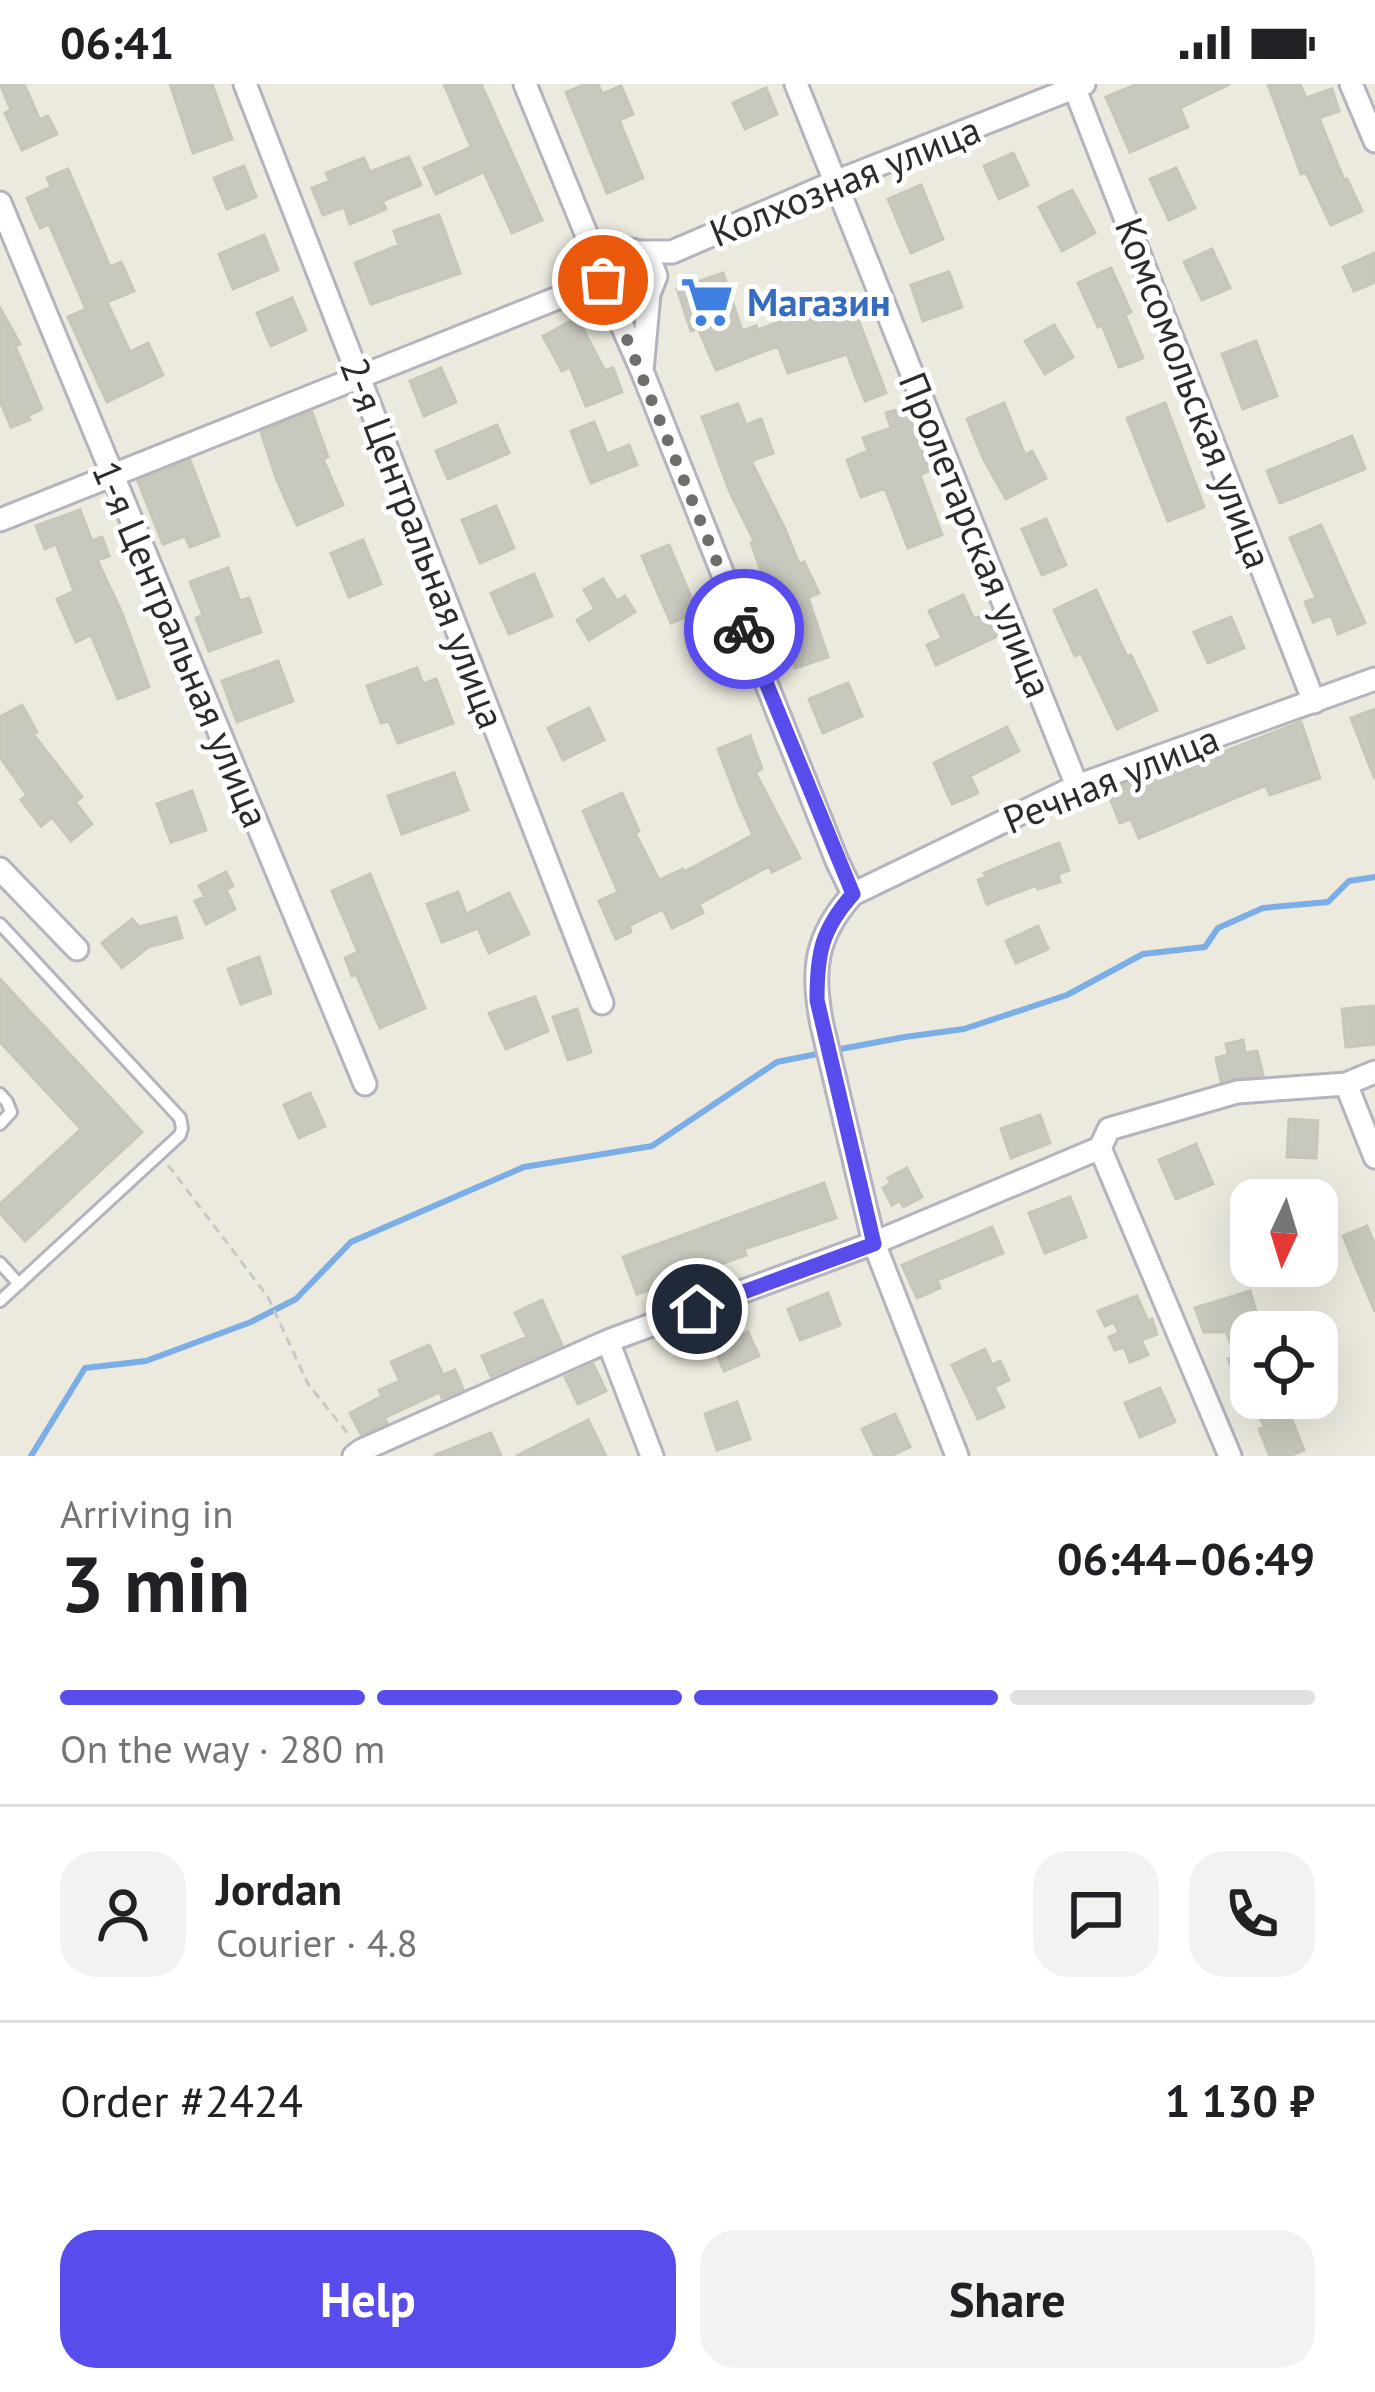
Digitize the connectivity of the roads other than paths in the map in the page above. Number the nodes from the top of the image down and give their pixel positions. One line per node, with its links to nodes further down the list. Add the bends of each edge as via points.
1 (244, 84): 16 (street, 2-я Центральная улица)
2 (526, 84): 9 (street)
3 (796, 84): 7 (street, Пролетарская улица)
4 (1351, 84): 6 (street)
5 (1078, 85): 7 (street, Колхозная улица); 20 (street, Комсомольская улица)
6 (1375, 141)
7 (835, 182): 11 (street, Колхозная улица); 21 (street, Пролетарская улица)
8 (0, 203): 17 (street, 1-я Центральная улица)
9 (587, 234): 12 (street); 13 (street)
10 (641, 252): 11 (street, Колхозная улица); 12 (street); 14 (street, via 650,258)
11 (672, 252): 14 (street, Колхозная улица)
12 (614, 254): 13 (street)
13 (604, 281): 14 (street, via 613,297 632,302); 15 (street); 16 (street)
14 (652, 285): 15 (street)
15 (642, 371): 23 (street)
16 (358, 377): 17 (street); 26 (street, 2-я Центральная улица)
17 (111, 475): 18 (street); 28 (street, 1-я Центральная улица)
18 (0, 520)
19 (1375, 679): 20 (street, Речная улица)
20 (1314, 702): 21 (street, Речная улица)
21 (1077, 786): 23 (street, Речная улица)
22 (0, 869): 25 (street)
23 (853, 894): 34 (street, via 822,940 817,1000)
24 (0, 924): 36 (lane, via 182,1128)
25 (77, 949)
26 (602, 1003)
27 (1375, 1072): 29 (street)
28 (365, 1084)
29 (1346, 1084): 32 (street, via 1237,1092 1109,1129); 33 (street)
30 (0, 1094): 31 (lane, via 10,1107)
31 (0, 1124)
32 (1100, 1148): 34 (street); 42 (street)
33 (1375, 1157)
34 (874, 1244): 38 (street); 41 (street)
35 (0, 1263): 36 (lane)
36 (19, 1284): 37 (lane)
37 (0, 1301)
38 (608, 1341): 39 (street); 40 (street)
39 (360, 1454)
40 (652, 1456)
41 (957, 1456)
42 (1230, 1456)

